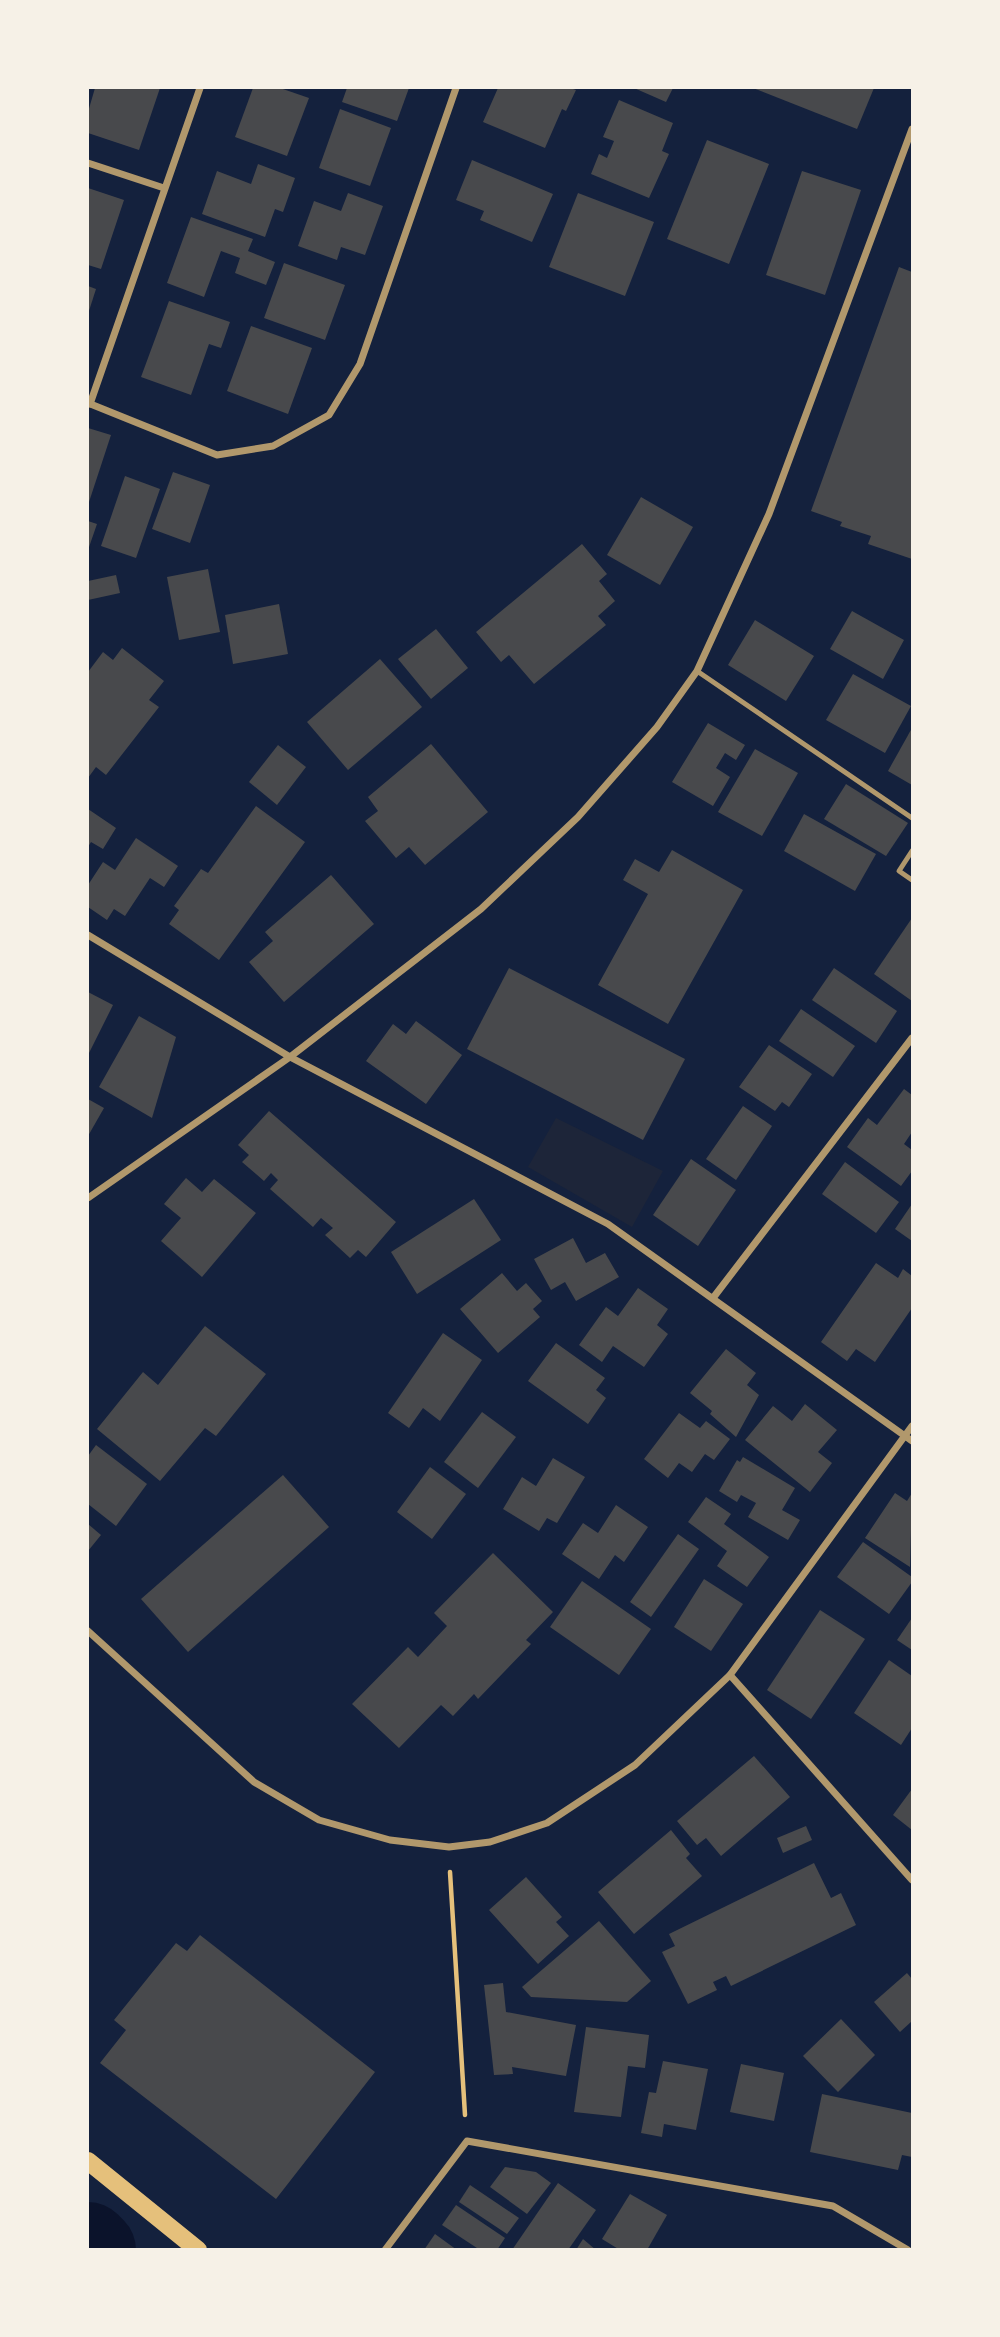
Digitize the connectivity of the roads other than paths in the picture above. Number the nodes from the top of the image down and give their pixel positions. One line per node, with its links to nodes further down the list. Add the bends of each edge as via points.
1 (200, 88): 5 (street)
2 (456, 88): 6 (street, via 360,363 329,415 274,446 217,455)
3 (912, 129): 7 (street, via 769,514)
4 (88, 163): 5 (street)
5 (164, 188): 6 (street)
6 (89, 403)
7 (697, 671): 8 (lane); 13 (street, via 657,727 578,817 481,909)
8 (912, 818)
9 (912, 851): 10 (lane, via 899,871)
10 (912, 880)
11 (88, 935): 13 (street)
12 (912, 1038): 15 (street)
13 (290, 1057): 14 (street); 15 (street, via 608,1224)
14 (88, 1198)
15 (713, 1298): 17 (street)
16 (912, 1426): 17 (street)
17 (905, 1436): 18 (street); 20 (street)
18 (912, 1441)
19 (88, 1631): 20 (street, via 254,1782 319,1820 390,1840 449,1847 490,1842 547,1823 635,1765)
20 (730, 1675): 21 (street)
21 (912, 1880)
22 (88, 2161): 23 (main road)
23 (198, 2249)
24 (385, 2249): 25 (street, via 467,2141 833,2206)
25 (908, 2249)

